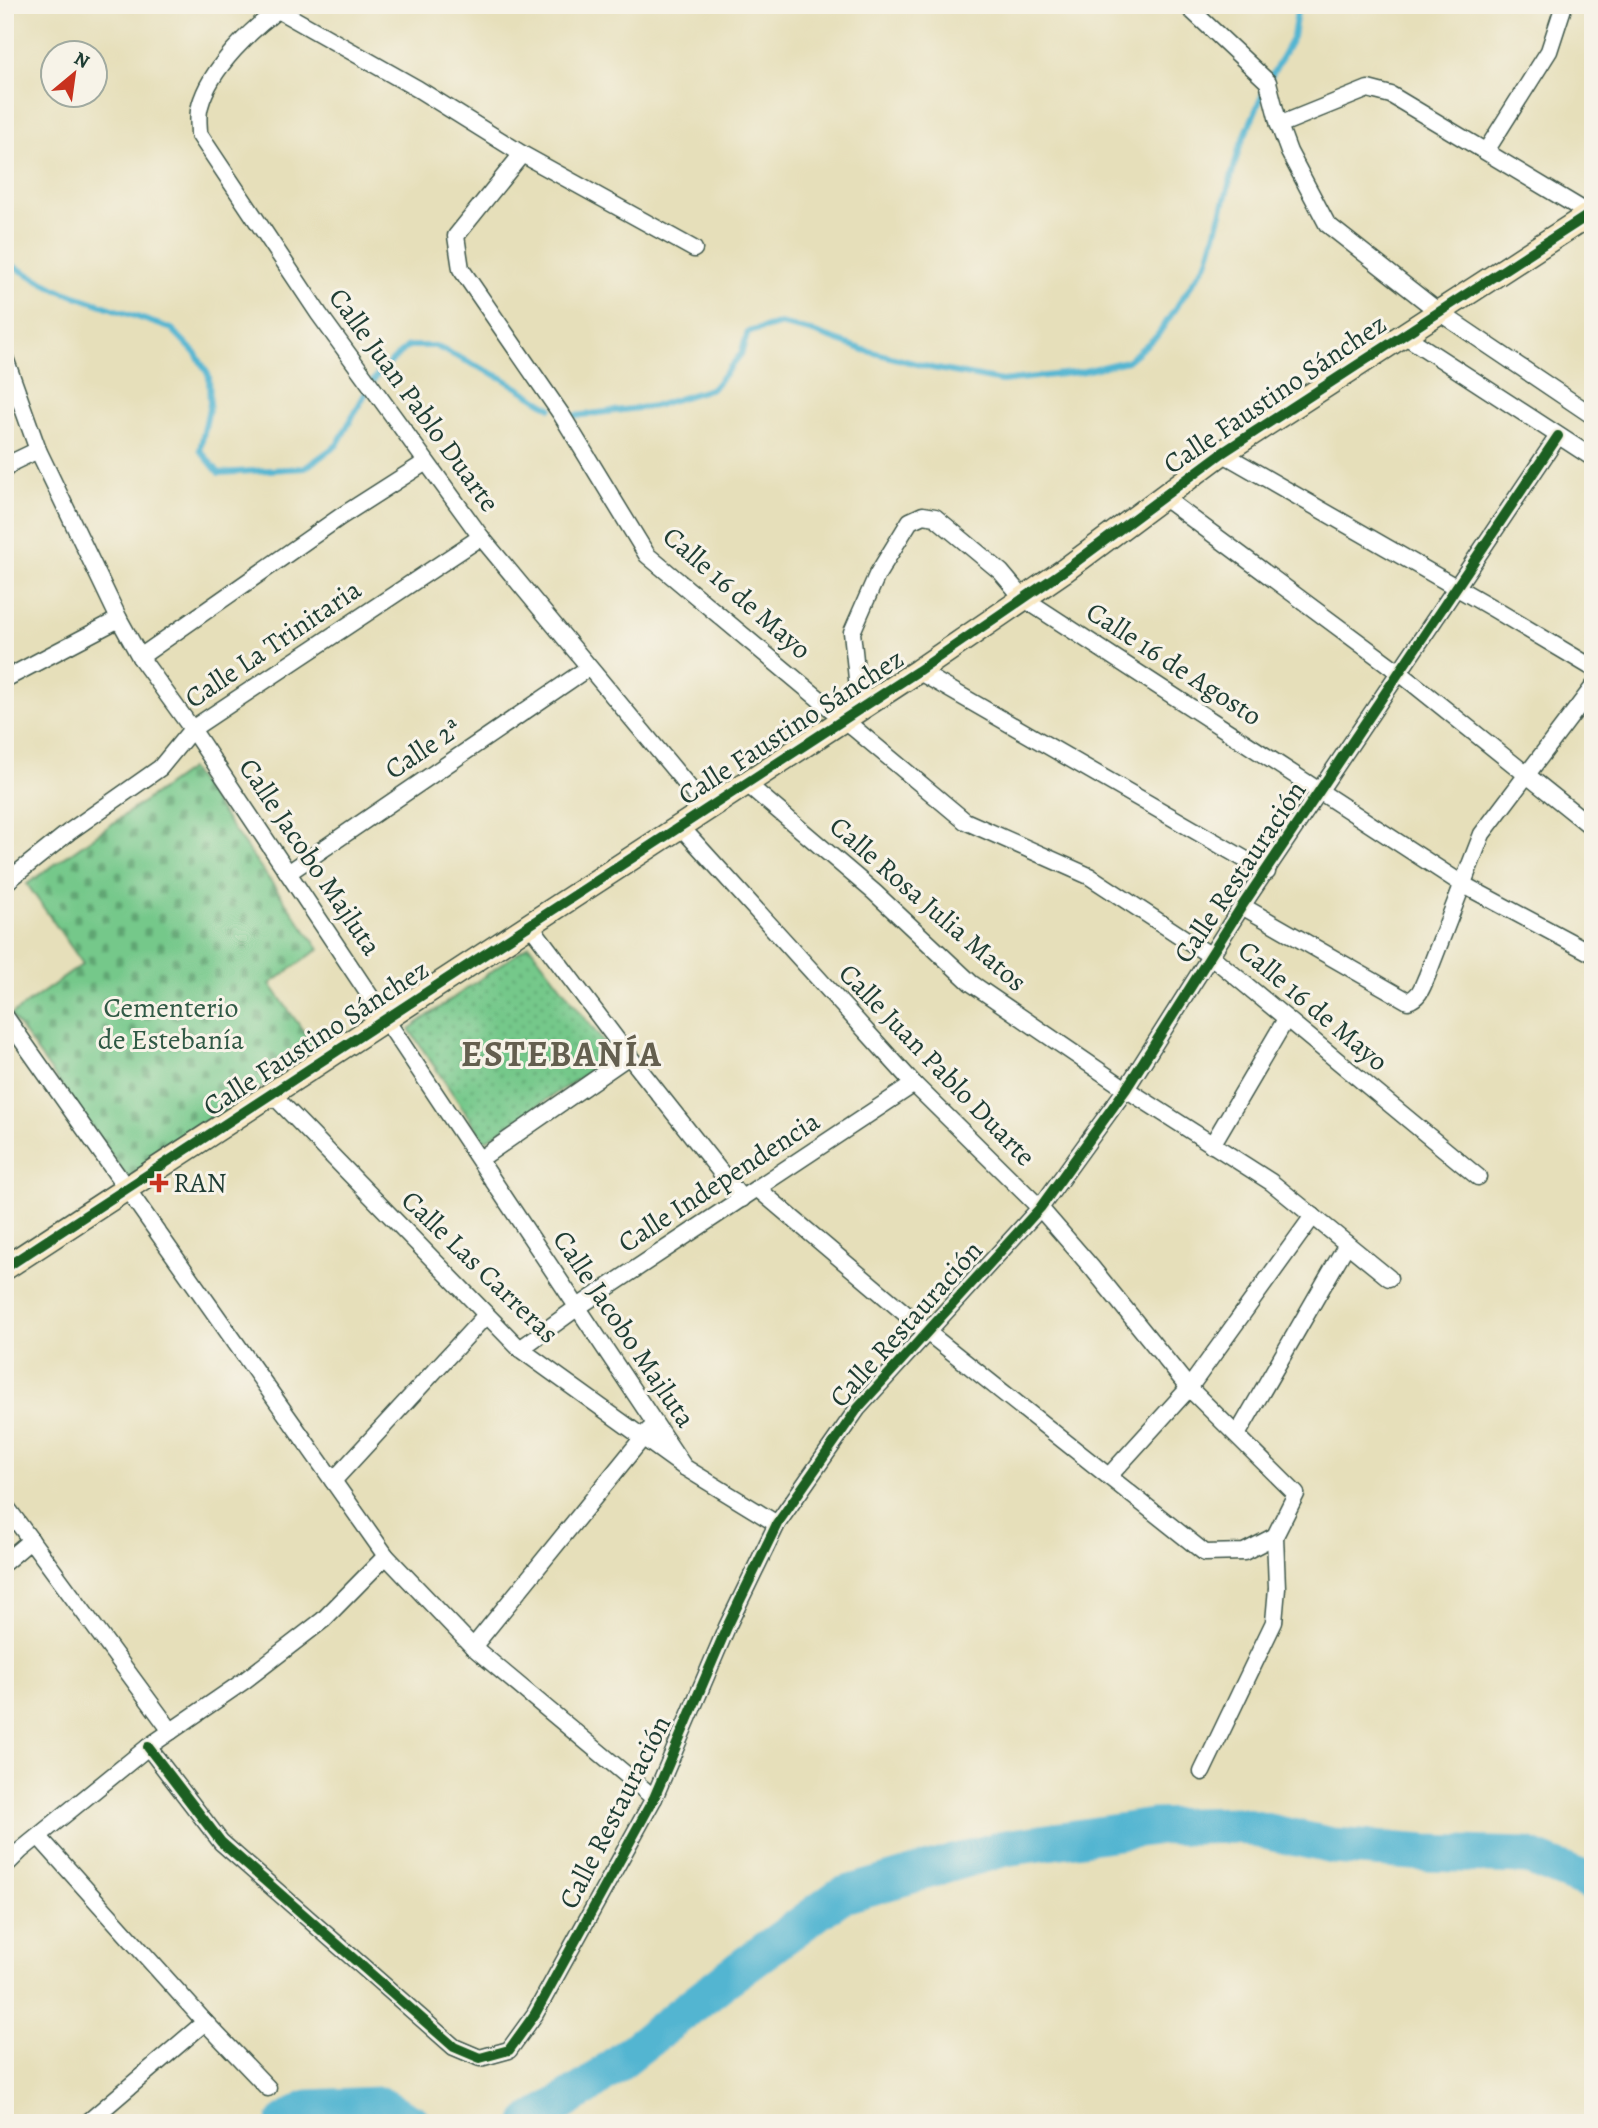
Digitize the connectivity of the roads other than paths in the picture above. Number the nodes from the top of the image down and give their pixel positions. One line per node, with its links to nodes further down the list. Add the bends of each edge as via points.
1 (1186, 5): 4 (street, via 1269,82)
2 (1564, 5): 5 (street, via 1549,51)
3 (277, 7): 6 (street); 17 (street, Calle Juan Pablo Duarte, via 213,74 199,108 200,134 319,314)
4 (1279, 125): 5 (street, via 1368,89 1391,95); 9 (street, via 1327,224)
5 (1486, 151): 7 (street)
6 (522, 154): 8 (street); 31 (street, Calle 16 de Mayo, via 456,236 461,269 561,414 647,555)
7 (1591, 214): 9 (street, Calle Faustino Sánchez)
8 (694, 249)
9 (1438, 312): 10 (street, Calle Faustino Sánchez); 12 (street)
10 (1404, 335): 13 (street); 15 (street, Calle Faustino Sánchez)
11 (5, 358): 14 (street, Calle Jacobo Majluta)
12 (1593, 416)
13 (1559, 436): 16 (street); 21 (street, Calle Restauración)
14 (38, 450): 18 (street); 23 (street, Calle Jacobo Majluta)
15 (1222, 453): 19 (street, Calle Faustino Sánchez); 21 (street)
16 (1593, 458)
17 (426, 462): 20 (street, Calle Juan Pablo Duarte); 24 (street)
18 (5, 469)
19 (1163, 497): 22 (street, Calle Faustino Sánchez); 28 (street)
20 (481, 537): 25 (street, Calle Juan Pablo Duarte); 32 (street, Calle La Trinitaria)
21 (1457, 587): 26 (street); 28 (street, Calle Restauración)
22 (1023, 598): 27 (street, Calle Faustino Sánchez); 31 (street, Calle 16 de Agosto, via 1001,572 935,517 923,515 909,521 877,575 852,632); 35 (street, Calle 16 de Agosto)
23 (119, 619): 24 (street, Calle Jacobo Majluta); 29 (street)
24 (140, 657): 32 (street, Calle Jacobo Majluta)
25 (587, 668): 36 (street, Calle Juan Pablo Duarte); 40 (street, Calle 2ª)
26 (1593, 668)
27 (918, 671): 31 (street, Calle Faustino Sánchez); 39 (street)
28 (1400, 673): 33 (street); 35 (street, Calle Restauración)
29 (5, 679)
30 (1593, 687): 33 (street)
31 (851, 713): 34 (street, Calle Faustino Sánchez); 46 (street, Calle 16 de Mayo, via 965,821 1090,876)
32 (192, 729): 40 (street, Calle Jacobo Majluta); 41 (street, Calle La Trinitaria, via 160,768)
33 (1528, 775): 38 (street); 42 (street, via 1482,834)
34 (746, 783): 36 (street, Calle Faustino Sánchez); 52 (street, Calle Rosa Julia Matos, via 874,892 971,983)
35 (1321, 791): 39 (street, Calle Restauración); 42 (street, Calle 16 de Agosto)
36 (707, 809): 37 (street, Calle Faustino Sánchez)
37 (681, 827): 44 (street, Calle Faustino Sánchez); 51 (street, Calle Juan Pablo Duarte)
38 (1593, 828)
39 (1267, 872): 43 (street, Calle Restauración)
40 (288, 873): 48 (street, Calle Jacobo Majluta)
41 (5, 883)
42 (1462, 884): 43 (street, via 1418,996 1408,1001); 45 (street, Calle 16 de Agosto)
43 (1242, 906): 46 (street, Calle Restauración)
44 (530, 925): 48 (street, Calle Faustino Sánchez); 50 (street)
45 (1593, 954)
46 (1211, 956): 49 (street, Calle 16 de Mayo); 52 (street, Calle Restauración)
47 (5, 1016): 57 (street)
48 (387, 1019): 53 (street, Calle Faustino Sánchez); 55 (street, Calle Jacobo Majluta)
49 (1286, 1019): 54 (street); 56 (street, Calle 16 de Mayo)
50 (629, 1056): 55 (street); 59 (street)
51 (914, 1084): 58 (street, Calle Independencia); 60 (street, Calle Juan Pablo Duarte)
52 (1126, 1089): 54 (street, Calle Rosa Julia Matos); 60 (street, Calle Restauración)
53 (272, 1094): 57 (street, Calle Faustino Sánchez); 66 (street, Calle Las Carreras)
54 (1212, 1145): 61 (street, Calle Rosa Julia Matos, via 1271,1182)
55 (480, 1159): 65 (street, Calle Jacobo Majluta)
56 (1478, 1177)
57 (127, 1189): 63 (street, Calle Faustino Sánchez); 75 (street)
58 (758, 1189): 59 (street, Calle Independencia); 67 (street)
59 (741, 1199): 65 (street, Calle Independencia)
60 (1040, 1208): 67 (street, Calle Restauración); 69 (street, Calle Juan Pablo Duarte)
61 (1313, 1216): 62 (street, Calle Rosa Julia Matos); 69 (street)
62 (1347, 1244): 64 (street, Calle Rosa Julia Matos); 71 (street)
63 (5, 1268)
64 (1388, 1278)
65 (578, 1307): 68 (street, Calle Independencia); 70 (street, Calle Jacobo Majluta)
66 (486, 1315): 68 (street, Calle Las Carreras); 75 (street)
67 (927, 1332): 74 (street); 77 (street, Calle Restauración, via 858,1408)
68 (520, 1349): 72 (street, Calle Las Carreras)
69 (1189, 1388): 71 (street, Calle Juan Pablo Duarte); 74 (street)
70 (655, 1423): 72 (street); 73 (street, Calle Jacobo Majluta)
71 (1237, 1435): 78 (street, Calle Juan Pablo Duarte, via 1296,1494)
72 (643, 1438): 73 (street, Calle Las Carreras); 82 (street)
73 (684, 1467): 77 (street, Calle Las Carreras)
74 (1109, 1476): 78 (street, via 1205,1553 1244,1552)
75 (333, 1481): 80 (street)
76 (5, 1505): 79 (street)
77 (777, 1524): 86 (street, Calle Restauración)
78 (1275, 1536): 85 (street, via 1274,1622)
79 (31, 1540): 81 (street); 83 (street)
80 (386, 1556): 82 (street); 83 (street, via 323,1620)
81 (5, 1562)
82 (473, 1647): 86 (street)
83 (170, 1731): 84 (street)
84 (148, 1747): 86 (street, Calle Restauración, via 221,1842 453,2047 480,2058 509,2049 535,2014); 87 (street)
85 (1202, 1772)
86 (654, 1798)
87 (39, 1837): 88 (street); 89 (street)
88 (5, 1866)
89 (205, 2022): 90 (street); 91 (street)
90 (268, 2088)
91 (88, 2123)

